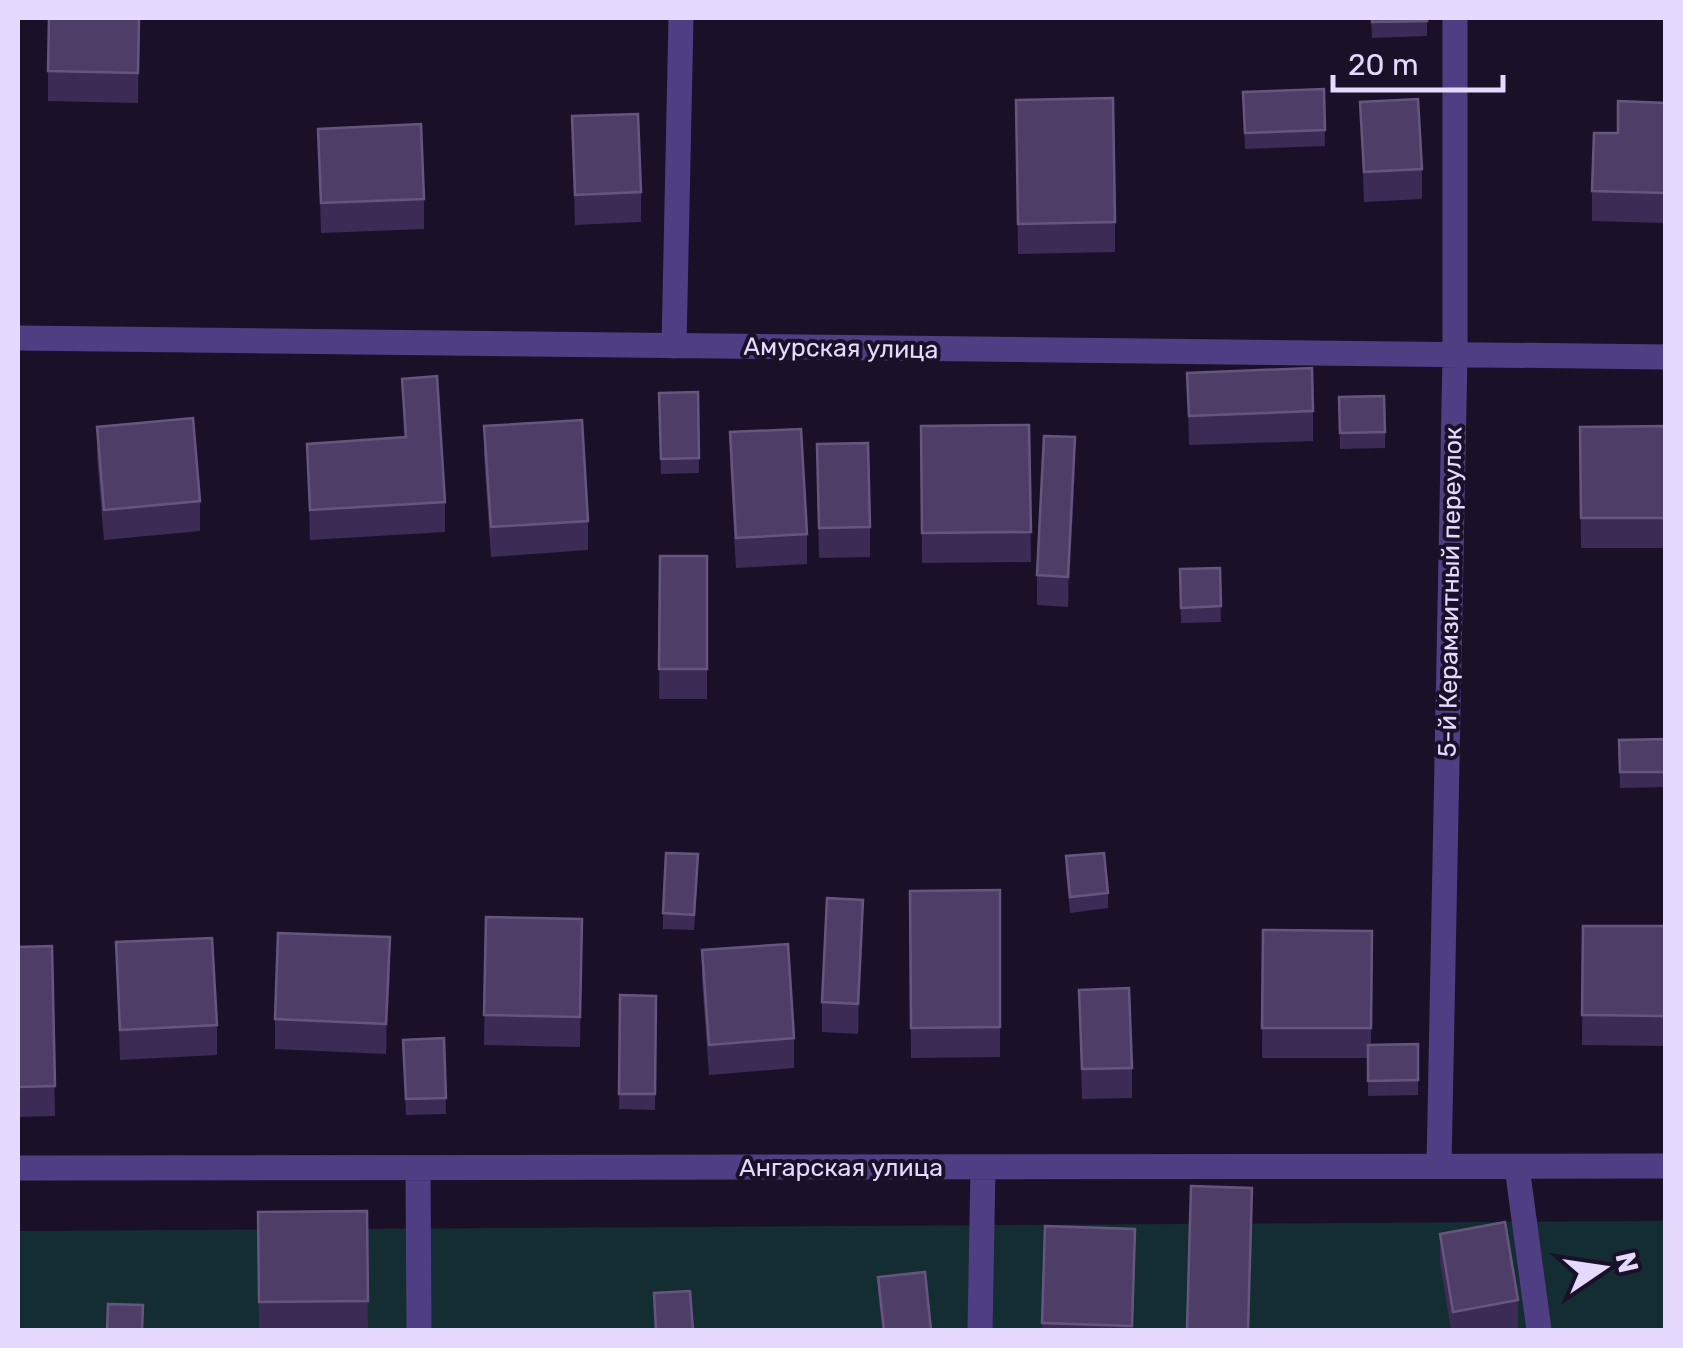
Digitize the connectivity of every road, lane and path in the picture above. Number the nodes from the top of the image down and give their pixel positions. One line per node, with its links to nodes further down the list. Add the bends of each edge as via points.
1 (681, 18): 4 (street)
2 (1455, 18): 5 (street, 5-й Керамзитный переулок)
3 (18, 338): 4 (street, Амурская улица)
4 (674, 346): 5 (street, Амурская улица)
5 (1455, 355): 6 (street, Амурская улица); 7 (street, 5-й Керамзитный переулок)
6 (1666, 357)
7 (1439, 1166): 9 (street, Ангарская улица); 10 (street, Ангарская улица)
8 (1666, 1166): 10 (street, Ангарская улица)
9 (983, 1167): 12 (street, Ангарская улица); 14 (street)
10 (1517, 1167): 15 (street)
11 (18, 1168): 12 (street, Ангарская улица)
12 (418, 1168): 13 (street)
13 (418, 1330)
14 (980, 1330)
15 (1539, 1330)

